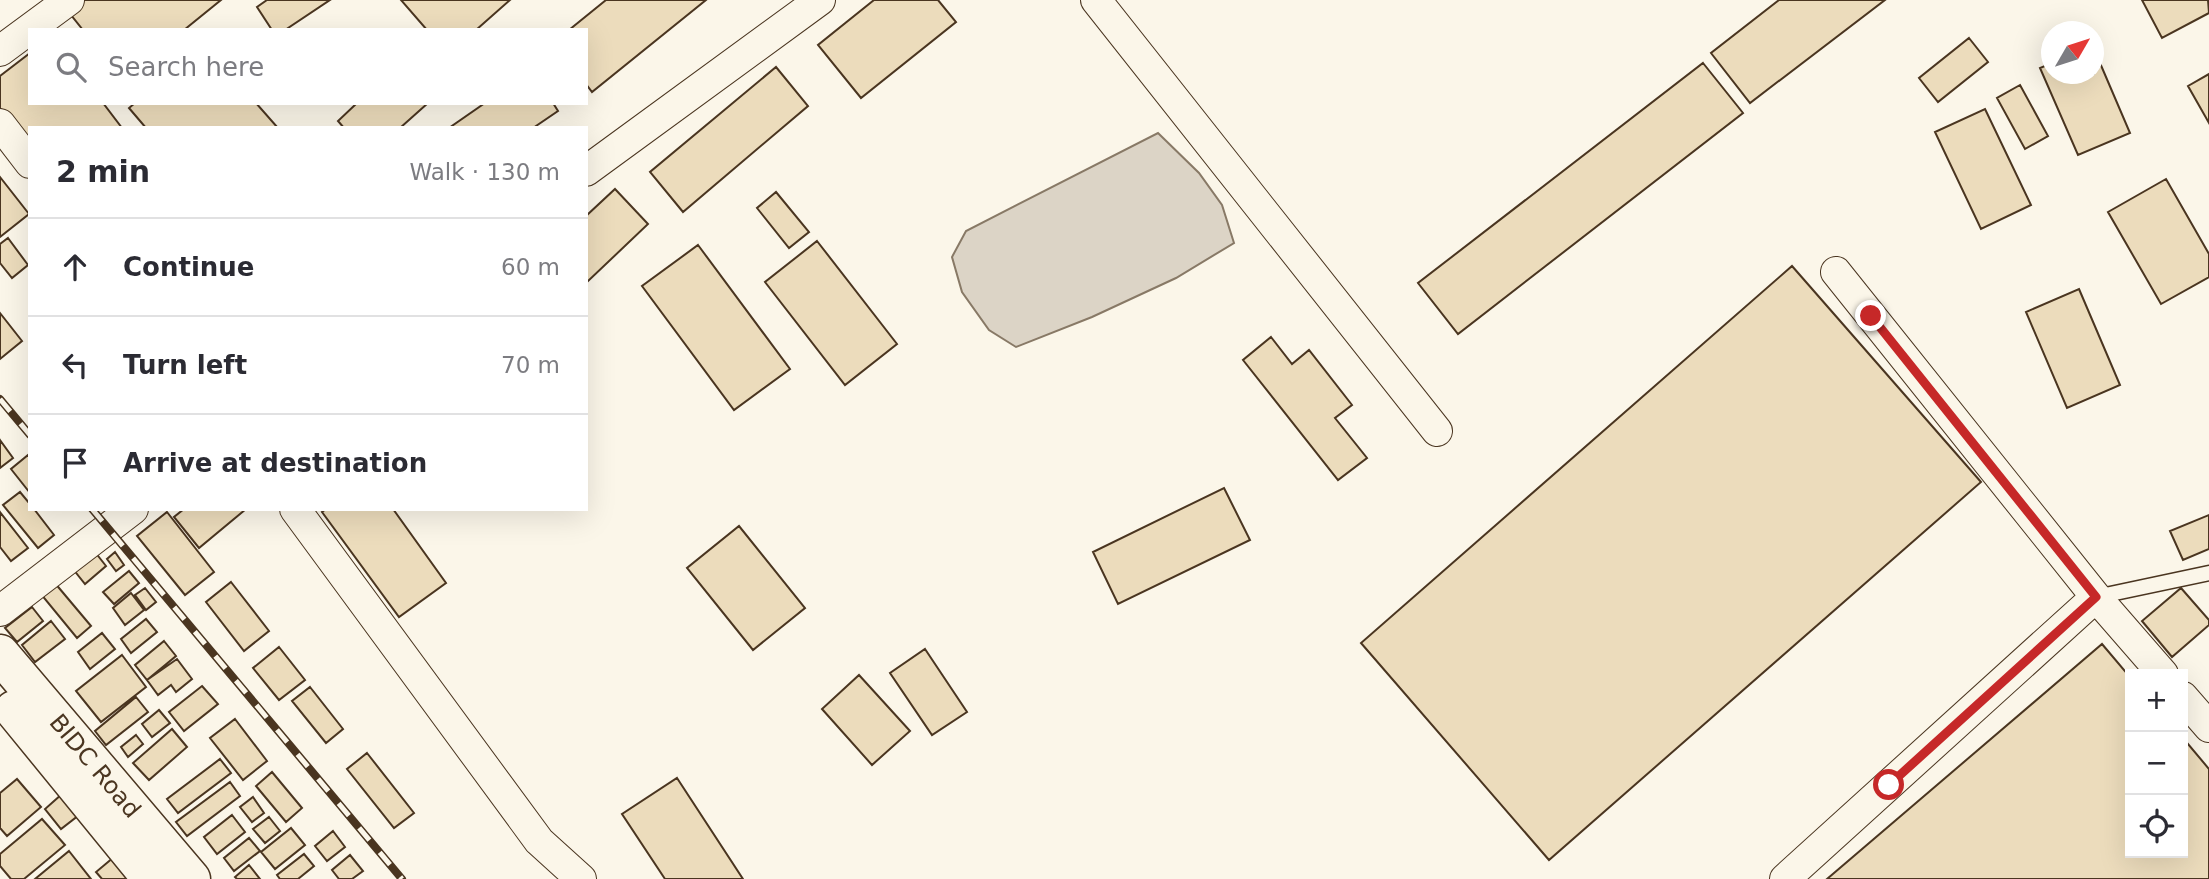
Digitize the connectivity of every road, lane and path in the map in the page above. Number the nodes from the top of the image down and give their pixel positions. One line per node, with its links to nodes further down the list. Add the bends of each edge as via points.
1 (69, 0): 4 (street)
2 (820, 0): 9 (street)
3 (1096, 0): 11 (street)
4 (31, 28)
5 (28, 30): 6 (street)
6 (0, 51)
7 (0, 124): 8 (street)
8 (28, 160)
9 (588, 170)
10 (1836, 272): 15 (street)
11 (1437, 431)
12 (131, 511): 16 (street)
13 (296, 511): 24 (street, via 539,841)
14 (2209, 573): 15 (lane)
15 (2096, 597): 18 (street); 25 (street)
16 (0, 611)
17 (0, 654): 23 (main road, BIDC Road)
18 (2159, 669)
19 (0, 694): 22 (main road, BIDC Road)
20 (2188, 703): 21 (street)
21 (2209, 727)
22 (152, 879)
23 (191, 879)
24 (581, 879)
25 (1785, 879)

